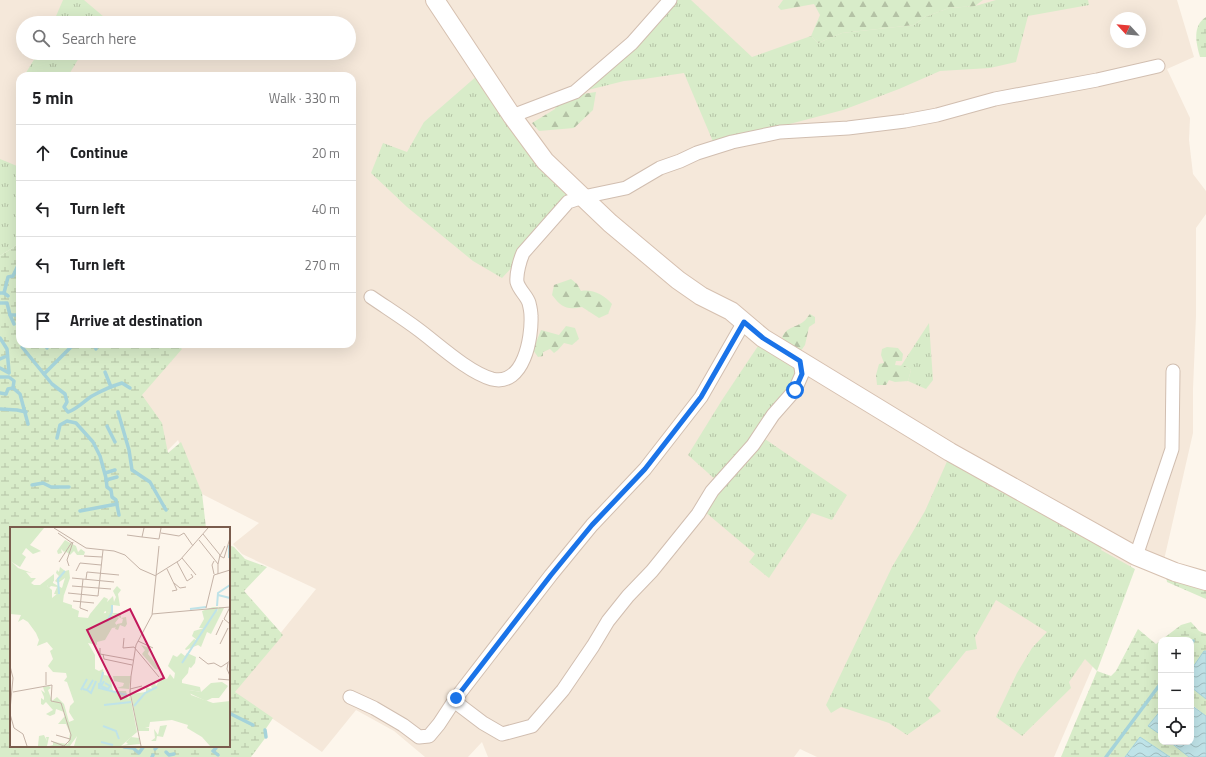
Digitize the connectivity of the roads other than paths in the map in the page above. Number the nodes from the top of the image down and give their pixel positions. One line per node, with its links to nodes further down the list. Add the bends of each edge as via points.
1 (435, 0): 4 (street)
2 (670, 0): 4 (street, via 632,43 574,92)
3 (1158, 66): 5 (street, via 995,99 905,121 780,132 732,142 660,168 626,188)
4 (512, 116): 5 (street, via 545,161)
5 (583, 197): 6 (street, via 568,202 519,260 517,282 529,304 531,328 524,360 517,371 506,379 494,379 479,374); 7 (street, via 678,280 701,296 731,311)
6 (371, 297)
7 (744, 322): 8 (street, via 763,338); 13 (street, via 701,397 645,469 592,525 551,575)
8 (800, 361): 10 (street, via 950,452); 13 (street, via 802,374 795,390 772,415 753,445 712,492 698,514 652,571 608,621 563,690 532,726 502,734 483,724)
9 (1172, 371): 10 (street, via 1172,449)
10 (1136, 556): 11 (street)
11 (1206, 581)
12 (350, 697): 13 (street, via 374,708 419,737 429,736)
13 (454, 701)

